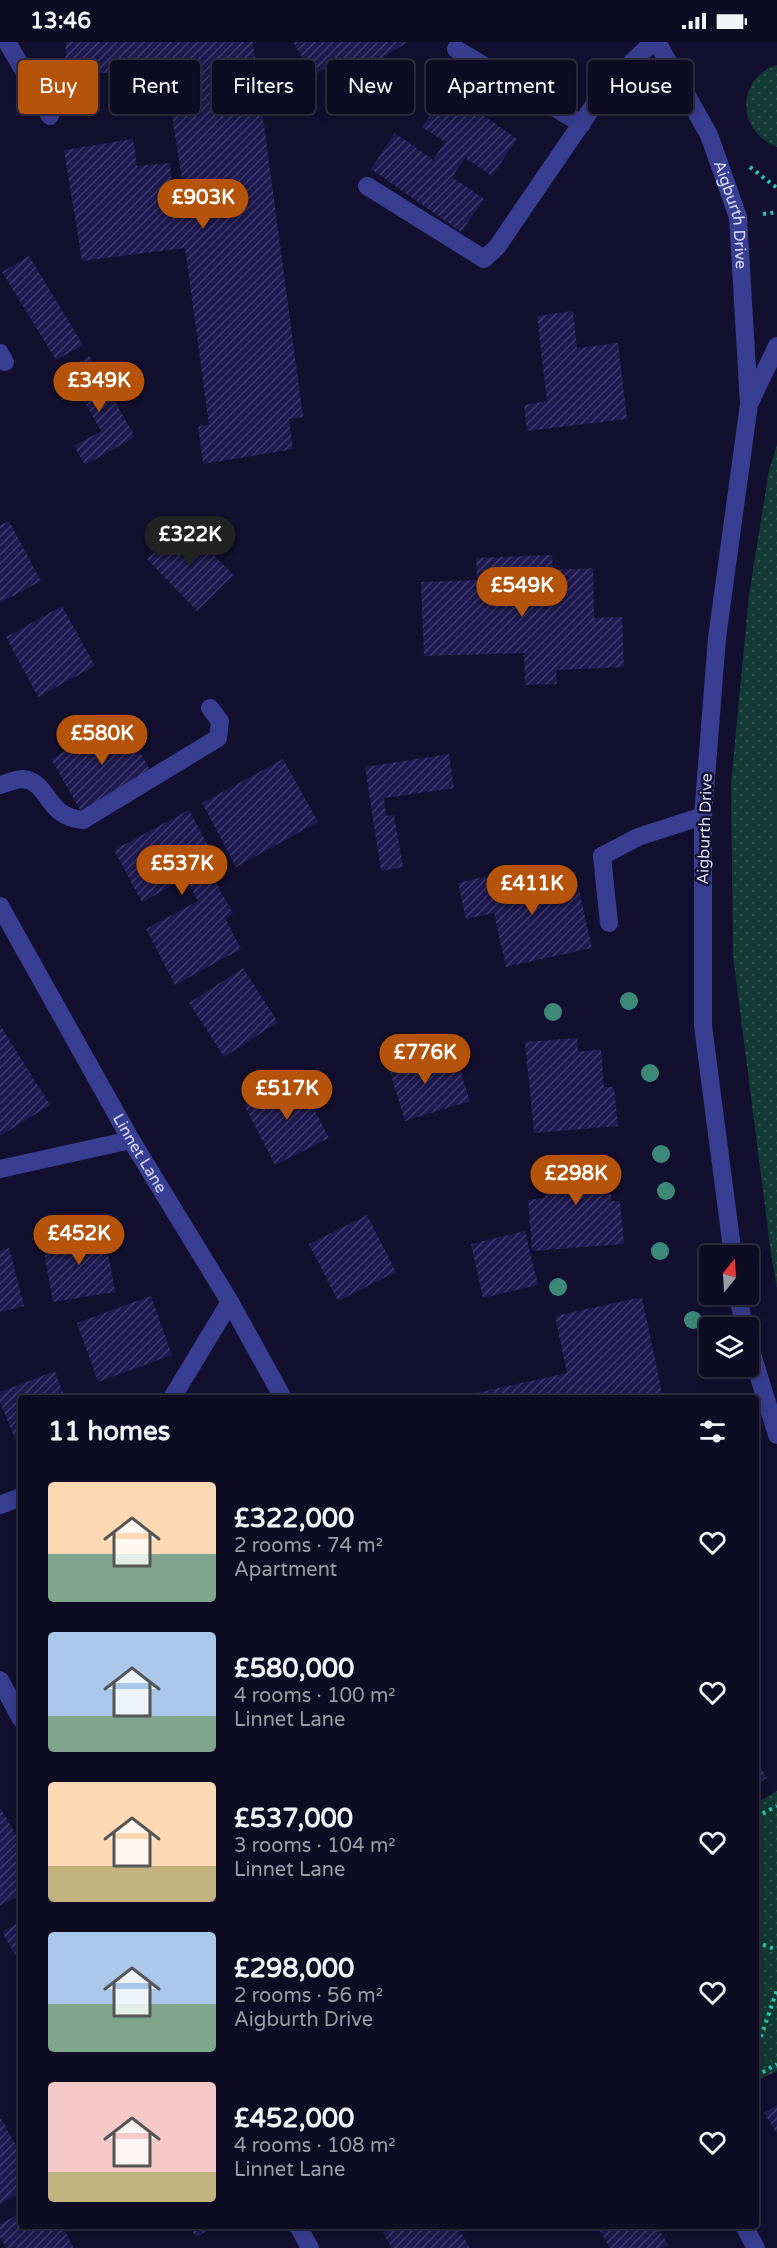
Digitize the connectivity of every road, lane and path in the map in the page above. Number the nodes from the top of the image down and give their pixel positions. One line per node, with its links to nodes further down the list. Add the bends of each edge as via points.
1 (7, 42): 4 (street)
2 (655, 42): 5 (street, via 607,86); 8 (street, Aigburth Drive, via 709,135 738,217)
3 (456, 49): 5 (street)
4 (50, 116)
5 (582, 124): 6 (street, via 497,247 484,259)
6 (367, 186)
7 (777, 346): 8 (street, Aigburth Drive)
8 (749, 404): 11 (street, Aigburth Drive, via 717,638)
9 (210, 708): 10 (street, via 220,721 218,738 83,820 59,813 33,783 22,779)
10 (0, 785)
11 (703, 816): 13 (street, via 638,837 602,856); 16 (street, Aigburth Drive, via 704,1026)
12 (0, 906): 14 (street, Linnet Lane)
13 (609, 923)
14 (132, 1140): 15 (street); 17 (street, Linnet Lane)
15 (0, 1168)
16 (732, 1245)
17 (230, 1302): 19 (street); 20 (street, Linnet Lane)
18 (759, 1377): 21 (street)
19 (174, 1395)
20 (281, 1395)
21 (777, 1435)
22 (18, 1498): 23 (street)
23 (0, 1505)
24 (0, 1680): 25 (street)
25 (18, 1713)
26 (777, 1806): 27 (path)
27 (759, 1815)
28 (759, 1943): 29 (path)
29 (777, 1950)
30 (777, 1990): 31 (path)
31 (759, 2042)
32 (777, 2064): 33 (path)
33 (759, 2074)
34 (300, 2229): 36 (street)
35 (746, 2229): 37 (street)
36 (310, 2248)
37 (756, 2248)

